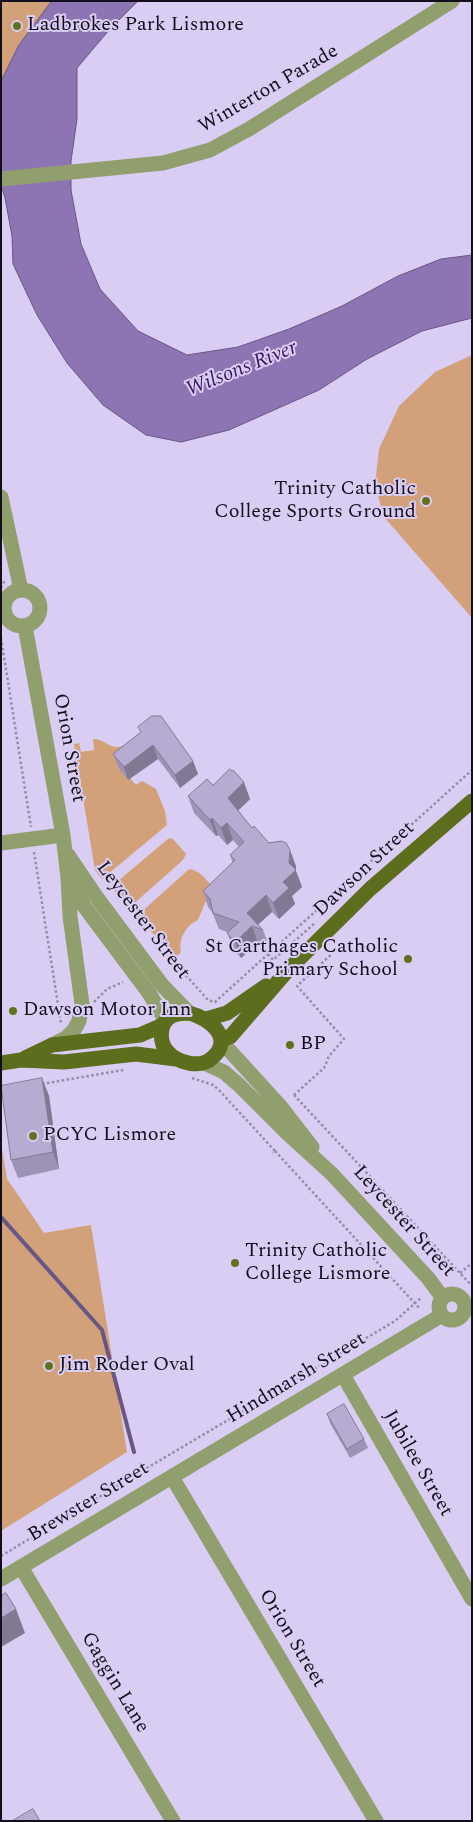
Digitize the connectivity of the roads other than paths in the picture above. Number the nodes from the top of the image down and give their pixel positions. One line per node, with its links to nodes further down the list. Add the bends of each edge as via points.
1 (452, 1): 2 (street, Winterton Parade, via 249,129 210,150 163,162)
2 (1, 179)
3 (1, 497): 4 (street)
4 (21, 590): 5 (street, via 12,592); 6 (street, via 34,595 40,606 37,617)
5 (2, 611): 6 (street, via 12,623)
6 (25, 626): 8 (street, Orion Street)
7 (472, 802): 12 (main road, Dawson Street, via 370,889)
8 (63, 835): 9 (street); 10 (street, Orion Street)
9 (1, 843)
10 (66, 851): 11 (street, Orion Street); 13 (street, Leycester Street, via 94,895 162,985)
11 (68, 878): 15 (street, Orion Street, via 84,906 149,993); 17 (street, Orion Street, via 82,1012 74,1030)
12 (288, 970): 14 (main road, Dawson Street, via 227,1013); 16 (main road, Dawson Street)
13 (189, 1013): 14 (main road); 15 (main road, via 177,1014)
14 (206, 1019): 16 (main road, via 216,1028)
15 (164, 1023): 17 (main road, via 140,1035); 18 (main road, via 161,1034 163,1046)
16 (221, 1043): 21 (main road, via 215,1056); 22 (street, Leycester Street, via 281,1107)
17 (52, 1045): 19 (main road)
18 (176, 1059): 19 (main road, via 136,1054 64,1062); 21 (main road)
19 (21, 1060): 20 (main road)
20 (1, 1063)
21 (204, 1063): 22 (street, Leycester Street, via 224,1072 239,1085)
22 (332, 1174): 23 (street, Leycester Street)
23 (443, 1298): 24 (street, via 452,1294); 25 (street, via 440,1304)
24 (468, 1298): 26 (street)
25 (442, 1315): 26 (street, via 454,1320); 28 (street, Hindmarsh Street)
26 (461, 1317): 27 (street)
27 (472, 1328)
28 (343, 1375): 29 (street, Hindmarsh Street); 32 (street, Jubilee Street)
29 (172, 1477): 30 (street, Brewster Street); 34 (street, Orion Street)
30 (21, 1566): 31 (street, Brewster Street); 33 (street, Gaggin Lane)
31 (1, 1579)
32 (472, 1599)
33 (173, 1821)
34 (376, 1821)

